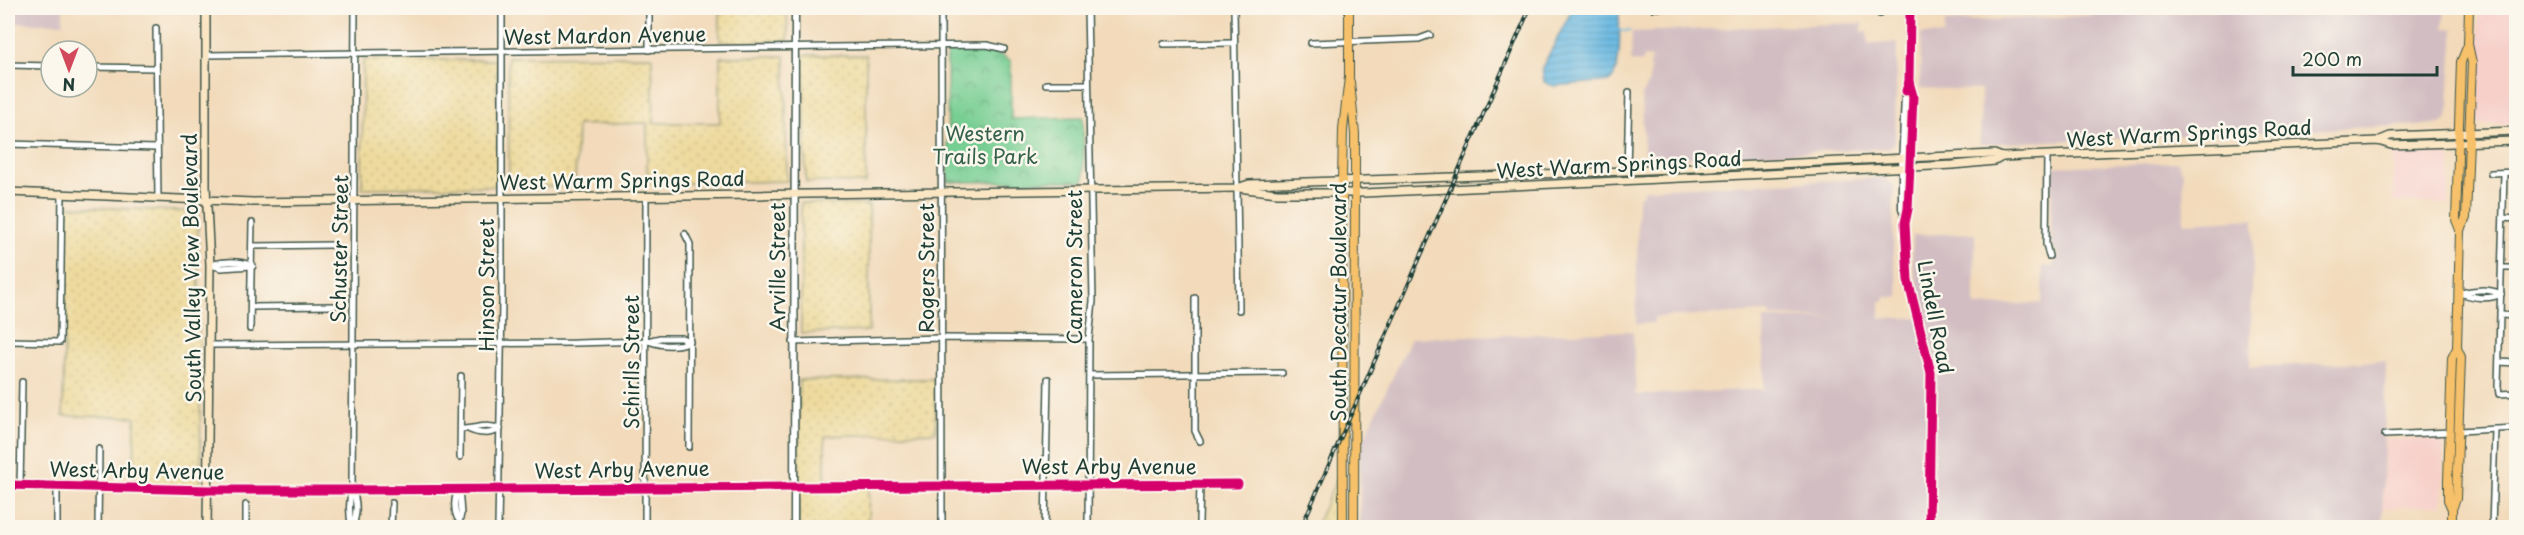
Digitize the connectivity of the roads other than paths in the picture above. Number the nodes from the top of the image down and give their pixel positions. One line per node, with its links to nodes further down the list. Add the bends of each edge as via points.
1 (206, 8): 27 (main road, South Valley View Boulevard)
2 (355, 8): 26 (street, Schuster Street)
3 (502, 8): 25 (street, Hinson Street)
4 (649, 8): 24 (street)
5 (795, 8): 22 (street, Arville Street)
6 (941, 8): 21 (street, Rogers Street)
7 (1087, 8): 35 (street, Cameron Street)
8 (1234, 8): 17 (street)
9 (1349, 8): 16 (main road, South Decatur Boulevard)
10 (1653, 8): 11 (street)
11 (1659, 8)
12 (1910, 8): 33 (street, Lindell Road)
13 (2469, 8): 20 (main road)
14 (156, 28): 31 (street)
15 (1430, 35): 16 (street, via 1419,39)
16 (1349, 42): 18 (street); 32 (main road, South Decatur Boulevard)
17 (1234, 43): 19 (street); 58 (street)
18 (1311, 43)
19 (1164, 44)
20 (2468, 44): 38 (main road, via 2461,62); 39 (main road, via 2472,63)
21 (941, 46): 22 (street, West Mardon Avenue); 23 (street, West Mardon Avenue); 62 (street, Rogers Street)
22 (795, 48): 24 (street, West Mardon Avenue); 65 (street, Arville Street)
23 (1004, 48)
24 (649, 50): 25 (street, West Mardon Avenue)
25 (502, 51): 26 (street, West Mardon Avenue); 67 (street, Hinson Street)
26 (355, 53): 27 (street, West Mardon Avenue); 69 (street, Schuster Street)
27 (206, 55): 70 (main road, South Valley View Boulevard)
28 (8, 65): 29 (street)
29 (39, 66)
30 (99, 67): 31 (street)
31 (156, 68): 45 (street)
32 (1349, 77): 56 (main road, South Decatur Boulevard); 57 (main road, South Decatur Boulevard)
33 (1909, 82): 47 (street, Lindell Road); 48 (street, Lindell Road, via 1913,96)
34 (1046, 84): 35 (street)
35 (1088, 84): 59 (street, Cameron Street)
36 (1629, 92): 52 (street)
37 (2517, 131): 39 (main road, West Warm Springs Road)
38 (2459, 132): 39 (main road, West Warm Springs Road); 40 (main road, West Warm Springs Road, via 2391,136); 43 (main road)
39 (2469, 132): 42 (main road)
40 (2378, 141): 43 (main road, West Warm Springs Road, via 2391,145); 46 (main road, West Warm Springs Road)
41 (2517, 141): 42 (main road, West Warm Springs Road)
42 (2469, 142): 43 (main road, West Warm Springs Road); 75 (main road, via 2466,218)
43 (2459, 143): 75 (main road, via 2456,220)
44 (8, 144): 45 (street)
45 (156, 148): 68 (street)
46 (2047, 156): 49 (main road, West Warm Springs Road); 79 (street)
47 (1902, 157): 48 (main road, West Warm Springs Road); 50 (street, Lindell Road); 52 (main road, West Warm Springs Road)
48 (1911, 157): 49 (main road, West Warm Springs Road); 51 (street, Lindell Road)
49 (2002, 157): 51 (main road, West Warm Springs Road, via 1995,161)
50 (1902, 167): 51 (main road, West Warm Springs Road); 64 (main road, West Warm Springs Road); 71 (street, Lindell Road)
51 (1910, 167): 71 (street, Lindell Road)
52 (1627, 171): 57 (main road, West Warm Springs Road)
53 (2517, 172): 55 (street)
54 (2491, 173): 55 (street)
55 (2504, 173): 72 (street)
56 (1342, 181): 57 (main road, West Warm Springs Road); 58 (main road, West Warm Springs Road, via 1250,184); 63 (main road, South Decatur Boulevard)
57 (1355, 181): 64 (main road, South Decatur Boulevard)
58 (1237, 188): 59 (main road, West Warm Springs Road); 63 (main road, West Warm Springs Road, via 1277,193); 89 (street)
59 (1089, 191): 62 (main road, West Warm Springs Road); 94 (street, Cameron Street, via 1093,302)
60 (8, 192): 61 (main road, West Warm Springs Road)
61 (62, 193): 68 (main road, West Warm Springs Road); 95 (street, via 60,342)
62 (941, 193): 65 (main road, West Warm Springs Road); 93 (street, Rogers Street)
63 (1342, 193): 64 (main road, West Warm Springs Road); 159 (main road, South Decatur Boulevard)
64 (1355, 193): 160 (main road, South Decatur Boulevard)
65 (793, 194): 66 (main road, West Warm Springs Road); 98 (street, Arville Street)
66 (646, 196): 67 (main road, West Warm Springs Road); 96 (street, Schirlls Street)
67 (501, 198): 69 (main road, West Warm Springs Road); 99 (street, Hinson Street)
68 (158, 199): 70 (main road, West Warm Springs Road)
69 (356, 201): 70 (main road, West Warm Springs Road); 101 (street, Schuster Street)
70 (208, 202): 80 (main road, South Valley View Boulevard)
71 (1905, 217): 161 (street, Lindell Road, via 1908,280 1931,373)
72 (2503, 218): 73 (street); 82 (street)
73 (2517, 219)
74 (252, 223): 78 (street)
75 (2460, 230): 84 (main road)
76 (685, 234): 97 (street, via 690,244)
77 (333, 245): 78 (street)
78 (252, 246): 81 (street)
79 (2049, 256)
80 (210, 265): 81 (street); 100 (main road, South Valley View Boulevard)
81 (252, 266): 88 (street)
82 (2502, 268): 83 (street); 85 (street)
83 (2517, 268)
84 (2459, 293): 85 (street, via 2474,298); 102 (main road)
85 (2501, 294): 90 (street)
86 (1195, 298): 107 (street)
87 (334, 306): 88 (street)
88 (251, 308): 92 (street)
89 (1239, 309)
90 (2501, 315): 91 (street); 103 (street)
91 (2517, 316)
92 (250, 329)
93 (942, 338): 94 (street); 98 (street); 127 (street, Rogers Street)
94 (1089, 339): 108 (street, Cameron Street)
95 (8, 341)
96 (647, 341): 97 (street, via 658,345); 99 (street); 136 (street, Schirlls Street)
97 (690, 342): 123 (street)
98 (793, 342): 133 (street, Arville Street)
99 (501, 343): 101 (street); 117 (street, Hinson Street)
100 (210, 345): 101 (street); 140 (main road, South Valley View Boulevard)
101 (353, 346): 141 (street, Schuster Street)
102 (2457, 348): 106 (main road); 113 (main road, via 2461,357)
103 (2499, 363): 104 (street); 112 (street, via 2499,394)
104 (2517, 363)
105 (1282, 373): 107 (street)
106 (2452, 373): 113 (main road, via 2456,376); 114 (main road)
107 (1195, 374): 108 (street); 122 (street, via 1195,431)
108 (1089, 375): 129 (street, Cameron Street)
109 (461, 376): 116 (street)
110 (1048, 379): 128 (street)
111 (22, 382): 134 (street, West Arby Avenue)
112 (2517, 393)
113 (2460, 401): 119 (main road)
114 (2451, 405): 119 (main road); 120 (main road)
115 (2517, 428): 118 (street)
116 (461, 429): 117 (street); 125 (street)
117 (500, 429): 139 (street, Hinson Street)
118 (2495, 429): 119 (street); 163 (street)
119 (2459, 431): 126 (main road)
120 (2450, 432): 121 (street); 126 (main road); 144 (main road, via 2448,500)
121 (2385, 435)
122 (1200, 441)
123 (689, 447)
124 (99, 449): 137 (street)
125 (460, 457)
126 (2458, 465): 144 (main road)
127 (941, 484): 128 (street, West Arby Avenue); 133 (street, West Arby Avenue); 156 (street, Rogers Street)
128 (1047, 484): 129 (street, West Arby Avenue); 157 (street)
129 (1088, 484): 130 (street, West Arby Avenue); 158 (street, Cameron Street)
130 (1200, 484): 131 (street, West Arby Avenue); 145 (street)
131 (1238, 484)
132 (8, 485): 134 (street, West Arby Avenue)
133 (794, 485): 136 (street, West Arby Avenue); 155 (street, Arville Street)
134 (20, 486): 135 (street, West Arby Avenue)
135 (57, 487): 137 (street, West Arby Avenue); 146 (street)
136 (645, 487): 139 (street, West Arby Avenue); 154 (street, Schirlls Street)
137 (99, 488): 140 (street, West Arby Avenue); 147 (street)
138 (459, 488): 139 (street, West Arby Avenue); 141 (street, West Arby Avenue); 152 (street, via 455,495)
139 (499, 489): 153 (street, Hinson Street)
140 (208, 490): 141 (street, West Arby Avenue); 148 (main road, South Valley View Boulevard)
141 (352, 490): 150 (street, Schuster Street, via 356,508)
142 (392, 503): 151 (street)
143 (246, 505): 149 (street)
144 (2452, 508): 162 (main road)
145 (1200, 523)
146 (57, 528)
147 (98, 528)
148 (207, 528)
149 (246, 528)
150 (352, 528)
151 (391, 528)
152 (458, 528)
153 (498, 528)
154 (645, 528)
155 (794, 528)
156 (942, 528)
157 (1045, 528)
158 (1088, 528)
159 (1343, 528)
160 (1354, 528)
161 (1929, 528)
162 (2452, 528)
163 (2492, 528)

